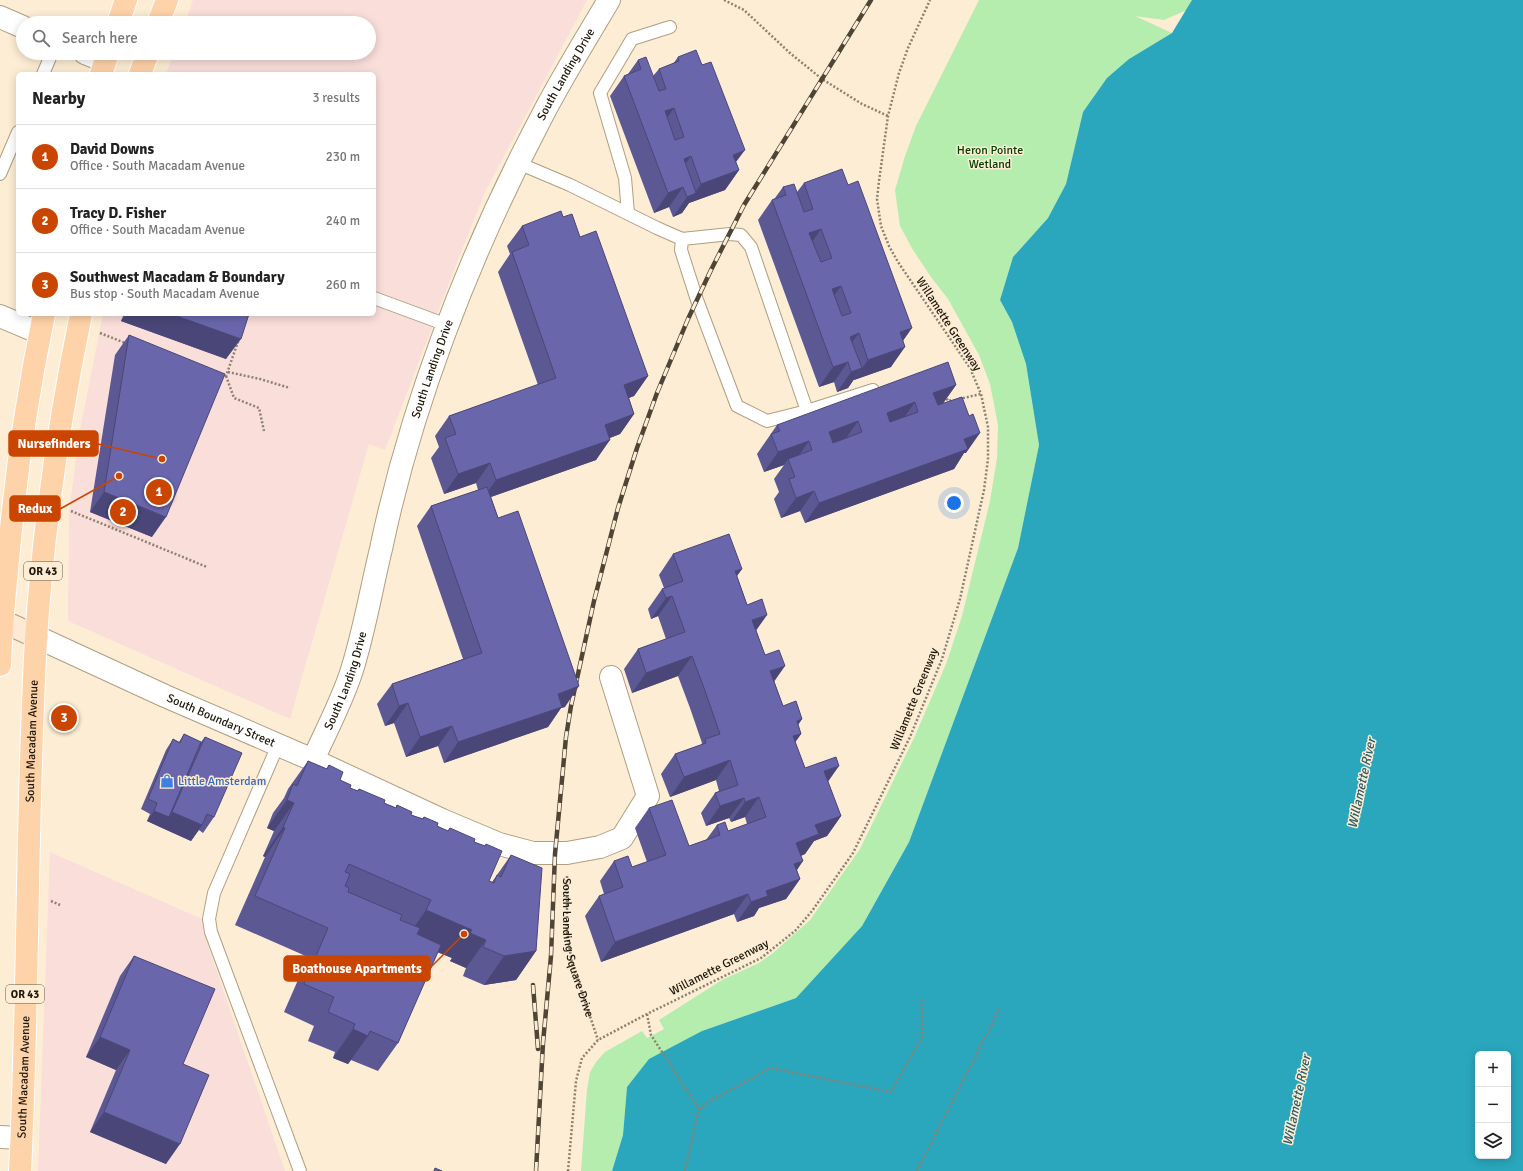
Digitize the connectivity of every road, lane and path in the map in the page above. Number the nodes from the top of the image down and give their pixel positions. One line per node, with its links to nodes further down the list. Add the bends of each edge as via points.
1 (126, 0): 6 (main road)
2 (166, 0): 7 (main road)
3 (609, 0): 19 (street, South Landing Drive, via 566,72)
4 (724, 0): 17 (path, via 744,10 791,54 822,78 862,104)
5 (930, 0): 17 (path, Willamette Greenway, via 908,48)
6 (120, 16)
7 (160, 16)
8 (0, 18): 9 (street)
9 (16, 24)
10 (670, 27): 21 (lane, via 632,39 600,93 625,178)
11 (49, 60): 15 (lane)
12 (97, 60): 14 (street)
13 (145, 60): 16 (main road)
14 (107, 66)
15 (44, 72)
16 (141, 72)
17 (888, 116): 37 (path, Willamette Greenway, via 877,199 881,226 898,262 970,368)
18 (16, 137): 20 (lane)
19 (518, 163): 21 (lane); 27 (street, South Landing Drive, via 476,252)
20 (0, 174)
21 (628, 214): 22 (lane)
22 (682, 239): 38 (lane, via 740,235 751,247); 38 (lane, via 681,250 697,300 737,406 767,421)
23 (376, 299): 27 (lane)
24 (0, 316): 26 (street)
25 (81, 316): 43 (main road, South Macadam Avenue / OR 43, via 49,504)
26 (42, 323): 42 (main road, OR 43, via 24,425)
27 (447, 325): 47 (street, South Landing Drive, via 399,472 350,674)
28 (240, 336): 31 (path)
29 (115, 339): 30 (path)
30 (127, 344)
31 (228, 372): 33 (path); 35 (path)
32 (219, 374): 33 (path)
33 (226, 376): 39 (path, via 234,398 259,408)
34 (880, 387): 38 (lane)
35 (290, 388)
36 (942, 389): 37 (path, via 948,401)
37 (981, 394): 51 (path, Willamette Greenway, via 988,427 988,459 984,490 960,599 942,659 910,737 853,853 812,911 795,931 776,947 761,958)
38 (807, 411)
39 (264, 431)
40 (70, 511): 41 (path)
41 (207, 568)
42 (1, 621): 43 (street, South Boundary Street); 44 (main road, OR 43)
43 (37, 637): 46 (street, South Boundary Street); 54 (main road, South Macadam Avenue / OR 43)
44 (0, 665)
45 (611, 677): 48 (street, via 648,796 622,838 600,847)
46 (278, 745): 47 (street, South Boundary Street); 56 (lane, via 214,894 209,919 211,932)
47 (313, 760): 48 (street, South Boundary Street, via 499,844 533,853)
48 (567, 854): 52 (path, South Landing Square Drive, via 567,933 572,963)
49 (922, 999): 53 (path, via 922,1036 891,1092 770,1068)
50 (1000, 1008): 59 (path)
51 (647, 1014): 52 (path, Willamette Greenway); 53 (path, via 651,1035)
52 (598, 1040): 57 (path, Willamette Greenway, via 582,1058 576,1081)
53 (699, 1109): 58 (path)
54 (10, 1138): 55 (main road, South Macadam Avenue / OR 43)
55 (20, 1171)
56 (300, 1171)
57 (568, 1171)
58 (685, 1171)
59 (917, 1171)

